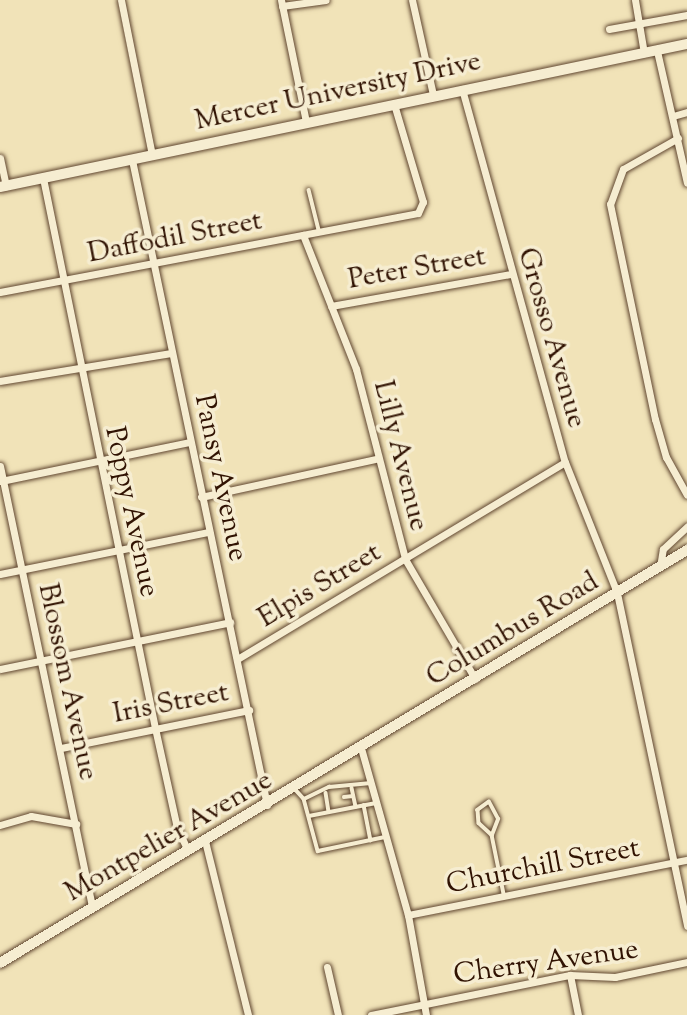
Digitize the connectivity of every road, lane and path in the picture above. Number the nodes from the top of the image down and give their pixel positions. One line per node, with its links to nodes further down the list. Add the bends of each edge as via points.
1 (121, 0): 19 (street)
2 (326, 0): 5 (street)
3 (412, 0): 13 (street)
4 (635, 0): 7 (street)
5 (281, 3): 17 (street)
6 (687, 15): 7 (street)
7 (639, 23): 8 (street); 11 (street)
8 (609, 29)
9 (687, 44): 10 (street, Mercer University Drive)
10 (657, 51): 11 (street, Mercer University Drive); 16 (street)
11 (644, 53): 12 (street, Mercer University Drive)
12 (462, 89): 13 (street, Mercer University Drive); 29 (street, Grosso Avenue)
13 (433, 95): 14 (street, Mercer University Drive)
14 (394, 104): 17 (street, Mercer University Drive); 26 (street, Daffodil Street, via 422,210)
15 (687, 112): 16 (street)
16 (673, 116): 18 (street)
17 (306, 122): 19 (street, Mercer University Drive)
18 (678, 138): 23 (street); 42 (street, via 622,169 610,204 655,419 666,457)
19 (152, 155): 21 (street, Mercer University Drive)
20 (0, 158): 24 (street)
21 (132, 160): 22 (street, Mercer University Drive); 28 (street, Pansy Avenue)
22 (43, 178): 24 (street, Mercer University Drive); 30 (street, Poppy Avenue)
23 (687, 183)
24 (3, 187)
25 (309, 190): 26 (lane)
26 (320, 232): 27 (street, Daffodil Street)
27 (303, 235): 28 (street, Daffodil Street); 32 (street, Lilly Avenue)
28 (153, 263): 30 (street, Daffodil Street); 33 (street, Pansy Avenue)
29 (510, 274): 32 (street, Peter Street); 39 (street, Grosso Avenue)
30 (61, 282): 31 (street, Daffodil Street); 34 (street, Poppy Avenue)
31 (0, 292)
32 (331, 306): 37 (street, Lilly Avenue, via 356,369)
33 (171, 353): 34 (street); 36 (street, Pansy Avenue)
34 (79, 370): 35 (street); 38 (street, Poppy Avenue)
35 (0, 381)
36 (190, 442): 38 (street); 43 (street, Pansy Avenue)
37 (375, 459): 43 (street); 48 (street, Lilly Avenue)
38 (98, 462): 41 (street); 46 (street, Poppy Avenue)
39 (565, 462): 48 (street, Elpis Street); 52 (street, Grosso Avenue)
40 (0, 466): 41 (street, Blossom Avenue)
41 (2, 481): 49 (street, Blossom Avenue)
42 (687, 495)
43 (201, 498): 45 (street, Pansy Avenue)
44 (687, 527): 50 (street, via 663,549)
45 (209, 532): 46 (street); 53 (street, Pansy Avenue)
46 (118, 550): 49 (street); 54 (street, Poppy Avenue)
47 (687, 550): 50 (street, Columbus Road)
48 (405, 559): 55 (street, Elpis Street); 58 (street, Lilly Avenue)
49 (22, 567): 51 (street); 56 (street, Blossom Avenue)
50 (660, 567): 52 (street, Columbus Road)
51 (0, 574)
52 (617, 593): 58 (street, Columbus Road); 86 (street, Grosso Avenue)
53 (230, 622): 54 (street); 55 (street, Pansy Avenue)
54 (137, 639): 56 (street); 60 (street, Poppy Avenue)
55 (239, 658): 59 (street, Pansy Avenue)
56 (41, 659): 57 (street); 61 (street, Blossom Avenue)
57 (0, 668)
58 (475, 679): 62 (street, Columbus Road)
59 (249, 710): 60 (street, Iris Street); 73 (street, Pansy Avenue)
60 (155, 728): 61 (street, Iris Street); 84 (street, Poppy Avenue, via 177,828)
61 (61, 748): 78 (street, Blossom Avenue)
62 (361, 748): 63 (street); 65 (street, Montpelier Avenue)
63 (371, 783): 64 (lane); 72 (street)
64 (352, 788): 66 (lane, via 328,787); 67 (lane)
65 (295, 789): 69 (lane); 73 (street, Montpelier Avenue)
66 (326, 793): 69 (lane); 71 (lane)
67 (353, 796): 68 (lane); 75 (lane)
68 (344, 797)
69 (304, 799): 77 (lane)
70 (335, 799): 71 (lane)
71 (327, 800): 76 (lane)
72 (376, 803): 74 (lane); 81 (street)
73 (267, 804): 83 (street, Montpelier Avenue)
74 (364, 806): 75 (lane); 82 (lane)
75 (356, 807): 76 (lane)
76 (329, 812): 77 (lane)
77 (309, 816): 82 (lane, via 318,851)
78 (76, 824): 79 (street, via 31,816); 88 (street, Blossom Avenue)
79 (0, 825)
80 (492, 835): 80 (lane, via 480,823 478,810 489,802 498,819); 87 (lane)
81 (385, 837): 82 (lane); 89 (street)
82 (371, 840)
83 (205, 841): 84 (street, Montpelier Avenue); 96 (street)
84 (188, 851): 88 (street, Montpelier Avenue)
85 (687, 860): 86 (street, Churchill Street)
86 (674, 863): 87 (street, Churchill Street); 90 (street, Grosso Avenue)
87 (504, 896): 89 (street, Churchill Street)
88 (92, 908): 92 (street, Montpelier Avenue)
89 (408, 915): 95 (street)
90 (687, 926)
91 (687, 962): 94 (street, Cherry Avenue, via 615,976)
92 (0, 963)
93 (327, 967): 97 (street)
94 (570, 975): 95 (street, Cherry Avenue); 100 (street)
95 (424, 1003): 98 (street, Cherry Avenue); 99 (street)
96 (248, 1015)
97 (338, 1015)
98 (371, 1015)
99 (426, 1015)
100 (578, 1015)

